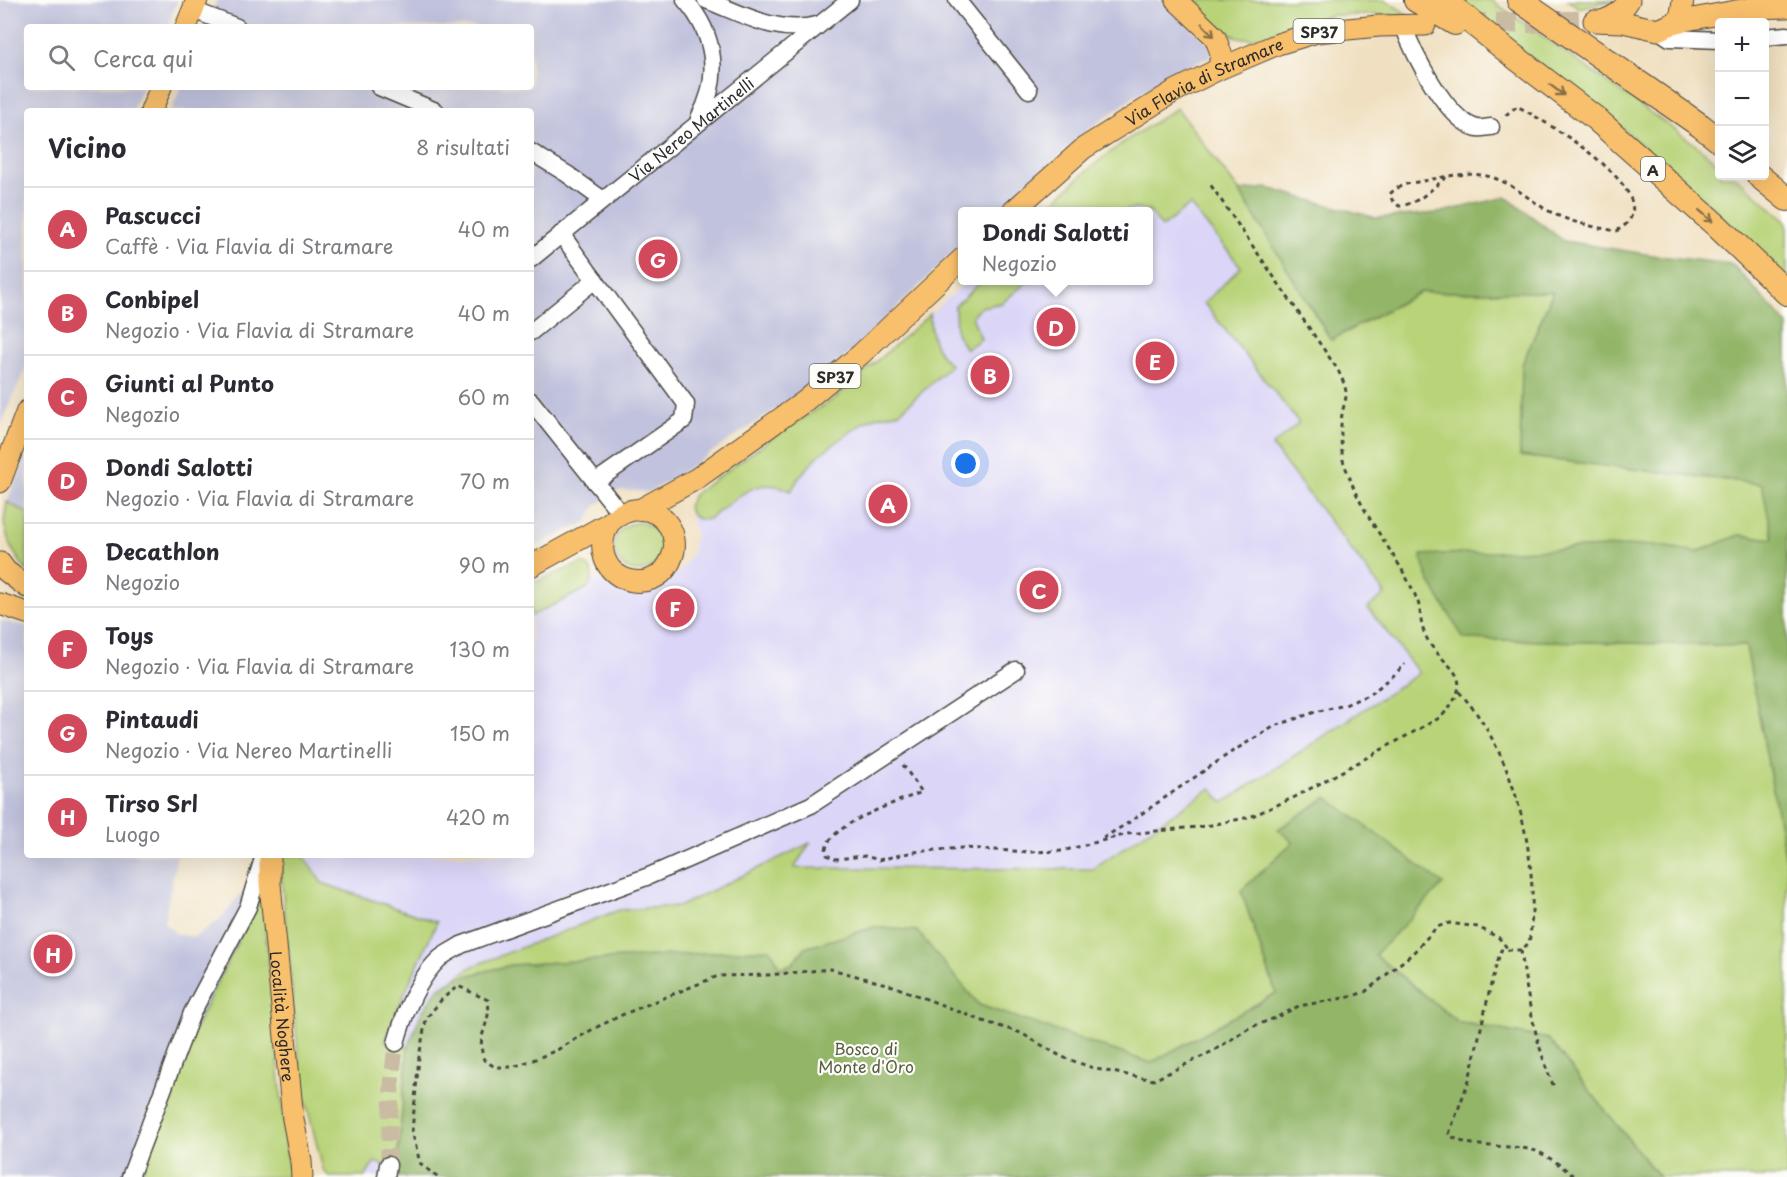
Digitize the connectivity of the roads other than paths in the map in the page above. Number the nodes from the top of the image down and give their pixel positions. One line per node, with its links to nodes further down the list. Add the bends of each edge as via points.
1 (686, 0): 32 (street, via 703,25 712,54 713,81 707,104)
2 (706, 0): 17 (street, via 785,29)
3 (850, 0): 17 (street, Via Nereo Martinelli)
4 (957, 0): 28 (street)
5 (1176, 0): 25 (main road, one-way to 25, via 1215,37 1221,53)
6 (1416, 0): 24 (highway)
7 (1444, 0): 24 (highway, A)
8 (1519, 0): 29 (highway)
9 (1544, 0): 29 (highway)
10 (1629, 0): 20 (main road, via 1634,18); 20 (main road, via 1614,17 1598,21)
11 (1683, 0): 20 (main road, via 1681,14)
12 (1717, 0): 13 (main road)
13 (1752, 8): 14 (main road); 20 (main road)
14 (1787, 8)
15 (192, 12): 16 (street)
16 (228, 24)
17 (818, 25): 32 (street, Via Nereo Martinelli)
18 (1403, 25): 19 (main road, Via Flavia di Stramare / SP37); 25 (main road, Via Flavia di Stramare / SP37, via 1317,32); 33 (street, via 1432,85 1458,116 1477,128)
19 (1425, 25)
20 (1658, 26): 23 (street, via 1670,38)
21 (1787, 35): 22 (street)
22 (1769, 36)
23 (1715, 40)
24 (1511, 54): 44 (highway, A, one-way to 44, via 1595,118)
25 (1219, 69): 39 (main road, Via Flavia di Stramare / SP37, via 1173,92 1084,148)
26 (160, 90): 30 (main road)
27 (386, 90): 31 (street)
28 (1029, 90)
29 (1652, 92): 34 (highway)
30 (152, 108)
31 (428, 108)
32 (694, 126): 38 (street, Via Nereo Martinelli)
33 (1491, 127)
34 (1715, 138)
35 (534, 154): 38 (street)
36 (1764, 180): 37 (highway)
37 (1787, 199)
38 (603, 200): 40 (street, Via Nereo Martinelli)
39 (1018, 207)
40 (561, 234): 41 (street, Via Nereo Martinelli); 43 (street)
41 (534, 257)
42 (958, 263): 50 (main road, SP37, via 806,401)
43 (595, 280): 45 (street); 52 (street, via 686,404 684,420)
44 (1787, 293)
45 (534, 330)
46 (534, 405): 52 (street)
47 (24, 415): 49 (main road)
48 (24, 419): 51 (main road)
49 (0, 444)
50 (696, 478): 53 (main road, SP37); 54 (main road, SP37, via 678,505)
51 (0, 482)
52 (595, 482): 53 (street)
53 (624, 515): 54 (main road, via 652,512); 55 (main road, SP37); 56 (main road, via 604,533)
54 (670, 527): 56 (main road, SP37, via 674,554 663,572 653,579 629,581 609,568)
55 (551, 556): 56 (main road, SP37, via 581,552); 58 (main road, SP37)
56 (604, 557)
57 (0, 563): 59 (main road)
58 (534, 564)
59 (24, 585)
60 (0, 604): 61 (main road)
61 (24, 612)
62 (1016, 670): 65 (street, via 811,805 649,876 494,932 439,959 407,1009)
63 (263, 858): 67 (street, via 248,907 192,1013)
64 (270, 858): 66 (main road, Località Noghere, via 293,1119)
65 (396, 1043)
66 (304, 1172)
67 (130, 1177)

